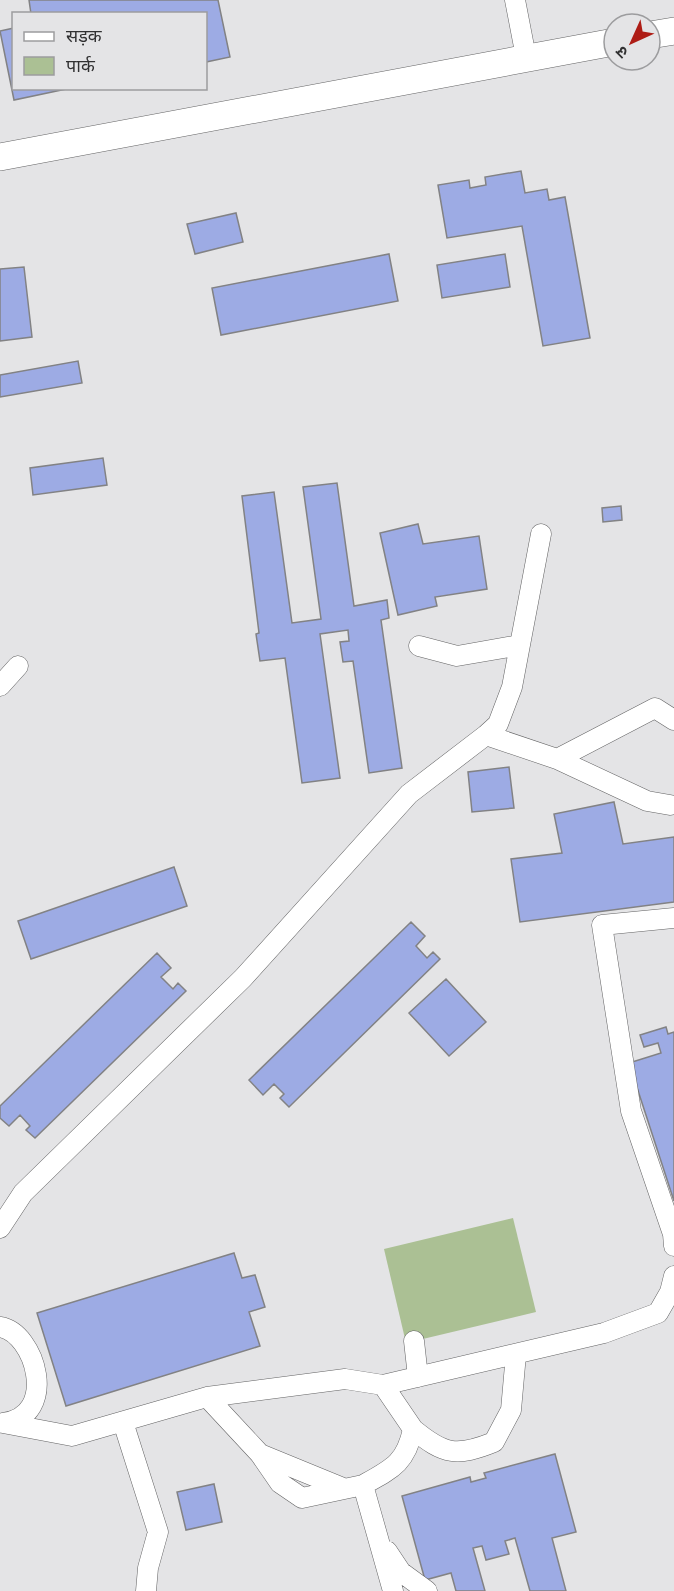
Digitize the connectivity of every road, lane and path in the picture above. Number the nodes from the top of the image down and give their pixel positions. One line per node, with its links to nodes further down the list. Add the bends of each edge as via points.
1 (515, 0): 3 (street)
2 (602, 44): 3 (street)
3 (526, 57): 4 (street)
4 (0, 157)
5 (541, 534): 6 (street)
6 (520, 645): 7 (street, via 457,656); 11 (street, via 513,687 498,724)
7 (419, 646)
8 (18, 666): 9 (street)
9 (0, 686)
10 (674, 720): 12 (street, via 655,708)
11 (486, 735): 12 (street); 15 (street, via 409,794 243,978 23,1193)
12 (557, 759): 13 (street, via 647,801)
13 (670, 805)
14 (674, 918): 16 (street, via 602,925 631,1111)
15 (0, 1228)
16 (674, 1246)
17 (674, 1276): 20 (street, via 658,1313 604,1333)
18 (0, 1327): 24 (street, via 16,1334 25,1346 37,1387 32,1408 24,1416)
19 (414, 1341): 21 (street)
20 (516, 1354): 21 (street); 26 (street, via 511,1410 494,1442 464,1453 449,1451 439,1449)
21 (418, 1377): 22 (street)
22 (382, 1385): 23 (street, via 345,1379); 26 (street)
23 (207, 1397): 25 (street); 27 (street, via 260,1454 280,1483 302,1498)
24 (2, 1422): 25 (street, via 72,1436)
25 (123, 1422): 29 (street, via 158,1532)
26 (413, 1429): 27 (street, via 409,1450 391,1469)
27 (363, 1485): 28 (street)
28 (379, 1539): 30 (street); 31 (street, via 401,1572)
29 (146, 1591)
30 (393, 1591)
31 (427, 1591)

